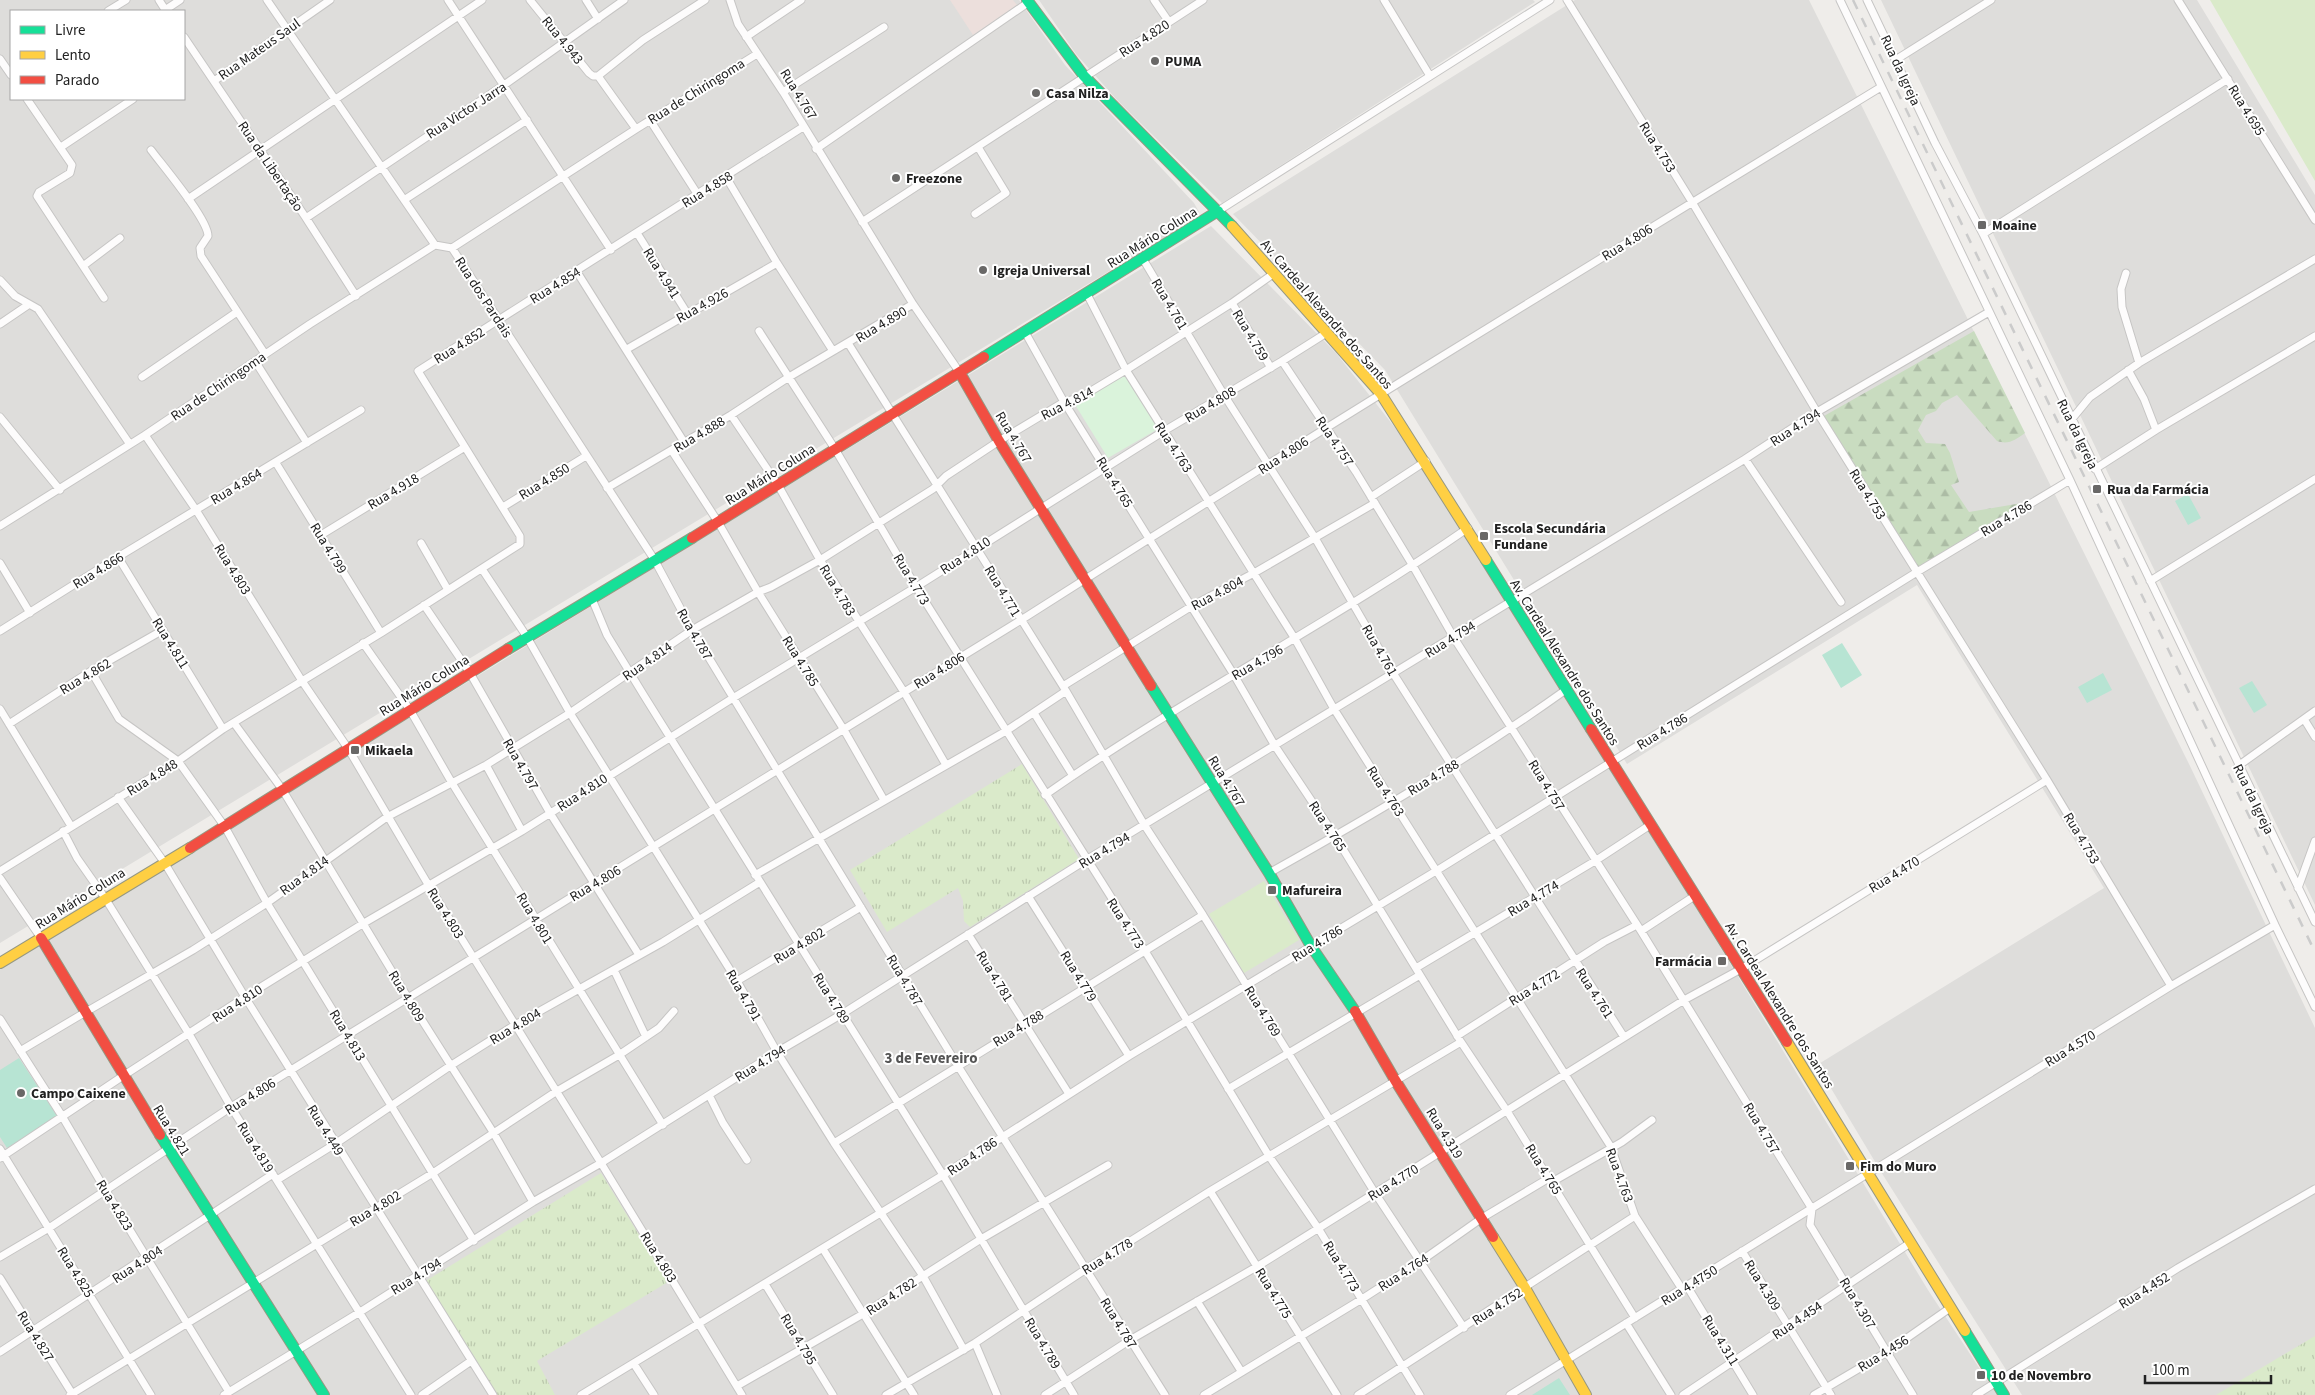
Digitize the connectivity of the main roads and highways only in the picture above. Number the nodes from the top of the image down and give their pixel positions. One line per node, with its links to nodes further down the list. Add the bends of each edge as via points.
1 (1028, 1): 2 (main road, Av. Cardeal Alexandre dos Santos, via 1084,76)
2 (1218, 211): 3 (main road, Rua Mário Coluna); 9 (main road, Av. Cardeal Alexandre dos Santos, via 1381,394 1426,461)
3 (960, 373): 4 (main road, Rua 4.767, via 999,442); 5 (main road, Rua Mário Coluna)
4 (1278, 887): 8 (main road, Rua 4.319, via 1311,946 1357,1014 1525,1288)
5 (41, 938): 6 (main road, Rua Mário Coluna); 7 (main road, Rua 4.821, via 168,1149)
6 (0, 963)
7 (324, 1395)
8 (1586, 1395)
9 (2004, 1395)

